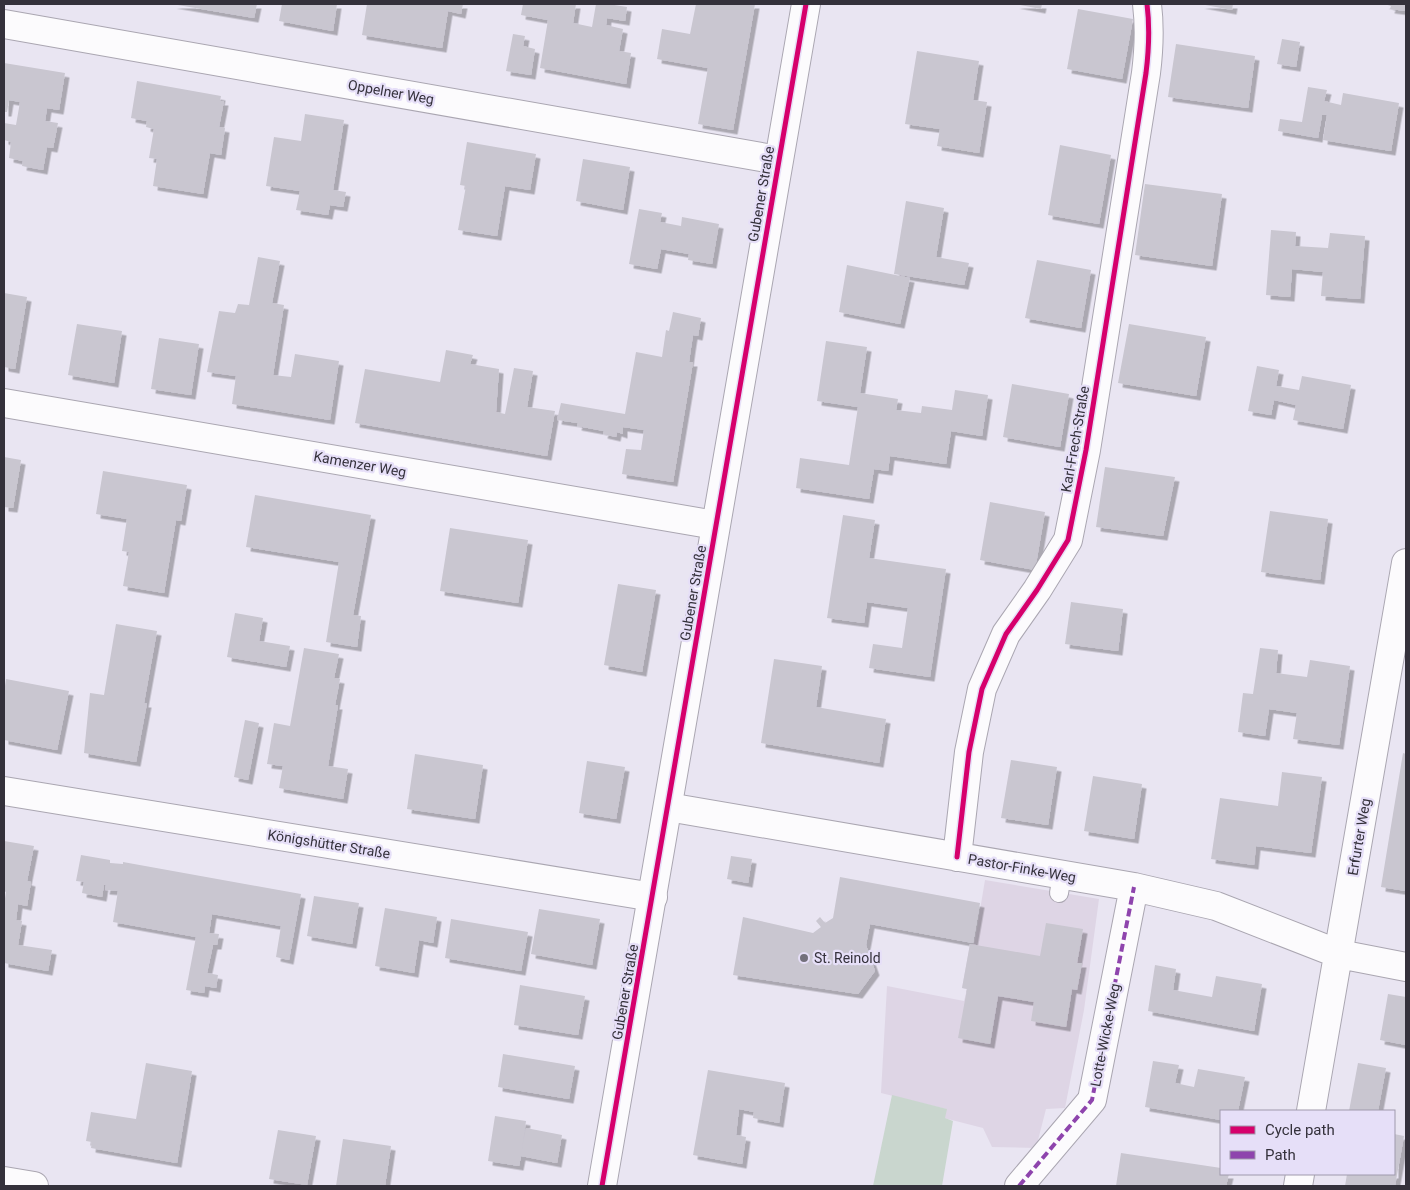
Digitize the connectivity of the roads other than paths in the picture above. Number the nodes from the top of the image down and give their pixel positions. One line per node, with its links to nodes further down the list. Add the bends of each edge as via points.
1 (806, 4): 4 (street, Gubener Straße)
2 (1147, 4): 10 (street, Karl-Frech-Straße, via 1149,41 1146,73 1086,450 1068,540 1006,634 982,688 969,752)
3 (4, 24): 4 (street, Oppelner Weg)
4 (778, 160): 6 (street, Gubener Straße)
5 (4, 403): 6 (street, Kamenzer Weg)
6 (716, 525): 9 (street, Gubener Straße)
7 (1406, 563): 13 (street, Erfurter Weg)
8 (4, 791): 12 (street, Königshütter Straße)
9 (668, 807): 10 (street, Pastor-Finke-Weg); 12 (street, Gubener Straße)
10 (957, 857): 11 (street, Pastor-Finke-Weg, via 1060,884)
11 (1134, 887): 13 (street, Pastor-Finke-Weg, via 1216,906); 19 (street, Lotte-Wicke-Weg, via 1092,1100)
12 (653, 897): 18 (street, Gubener Straße)
13 (1339, 954): 14 (street, Pastor-Finke-Weg); 15 (street, Erfurter Weg)
14 (1406, 967)
15 (1311, 1110)
16 (4, 1181): 17 (street)
17 (34, 1186)
18 (602, 1186)
19 (1018, 1186)

